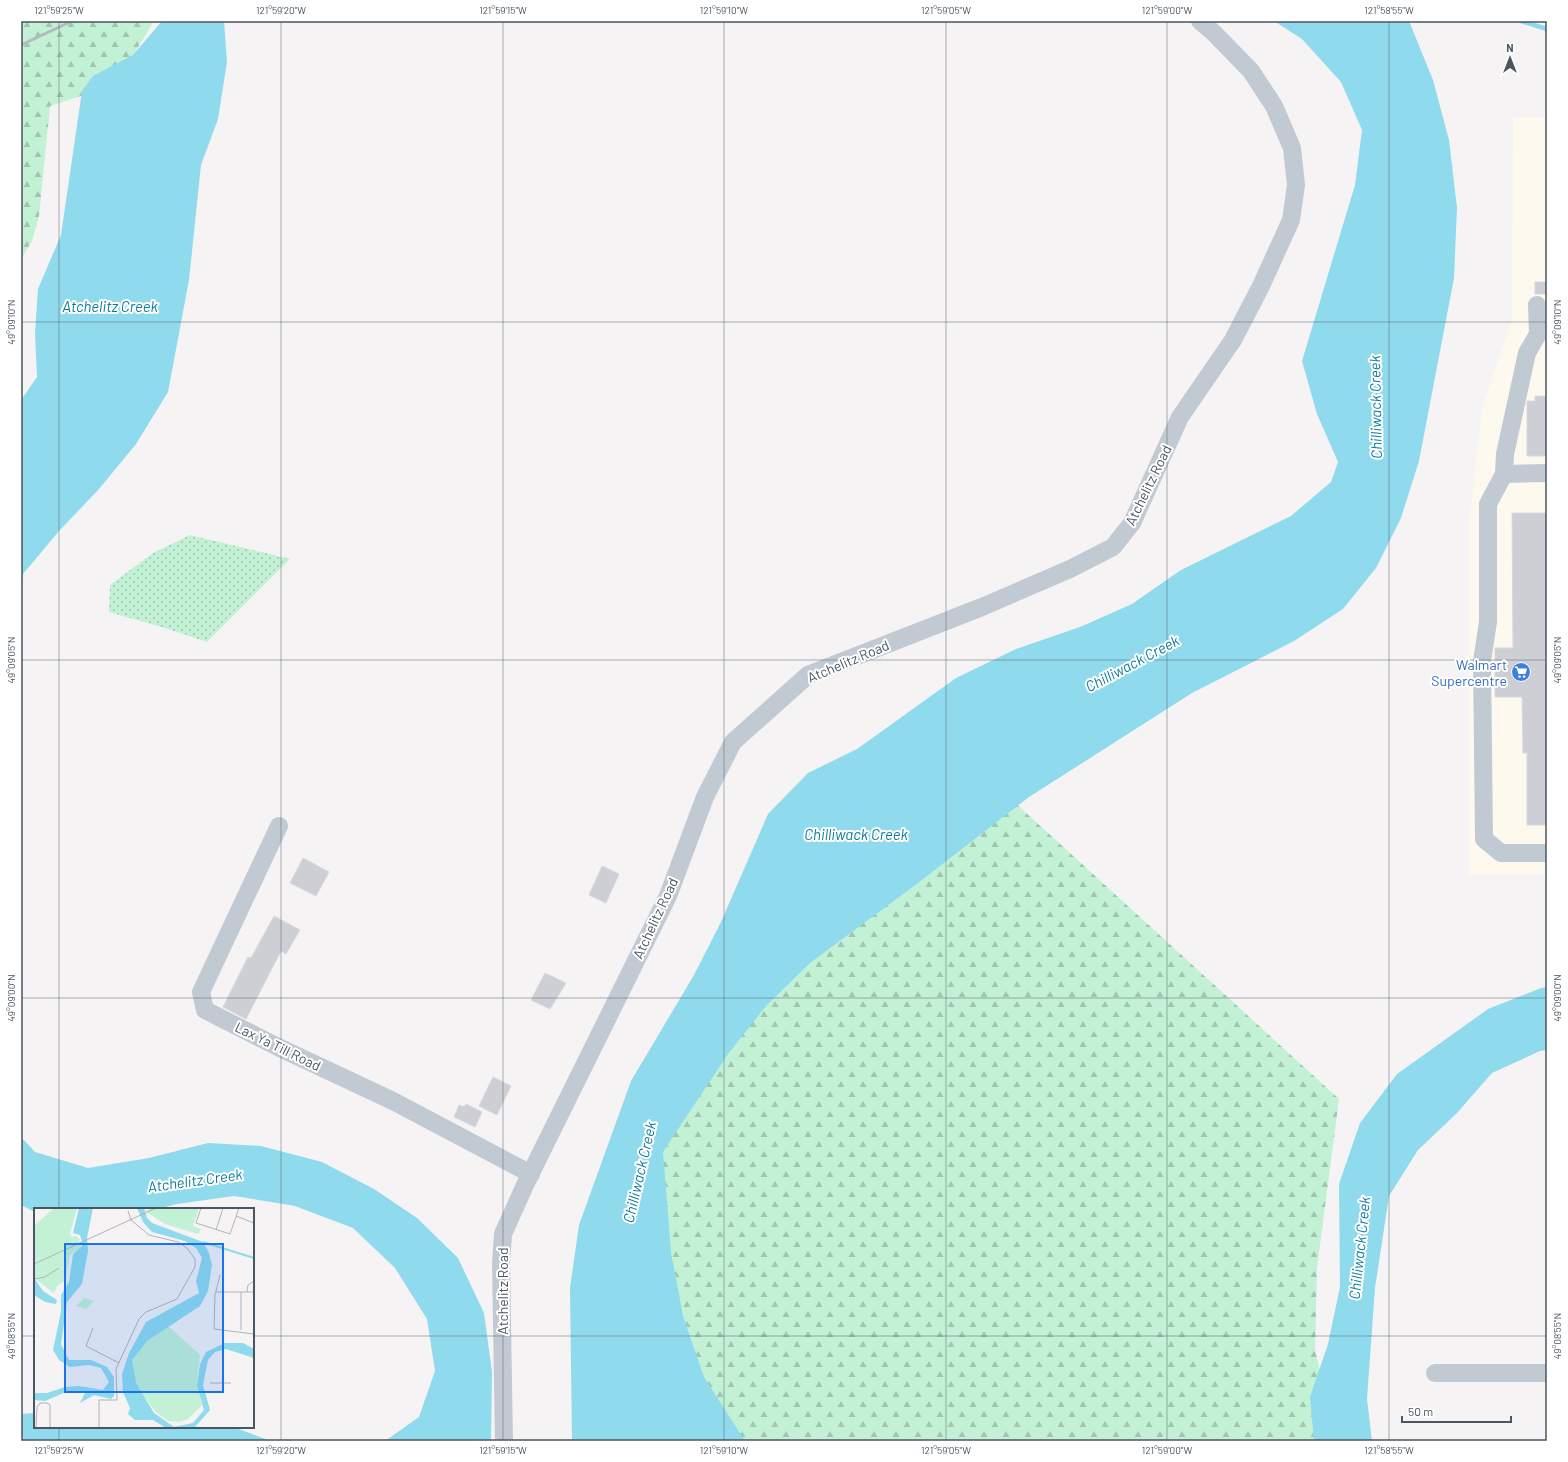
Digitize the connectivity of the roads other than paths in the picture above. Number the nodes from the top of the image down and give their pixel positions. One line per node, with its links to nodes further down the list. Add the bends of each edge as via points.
1 (1200, 21): 7 (street, Atchelitz Road, via 1251,71 1274,106 1292,148 1296,185 1291,220 1261,286 1233,340 1180,417 1132,523 1113,547 1070,569 982,607 808,675 732,742 705,797 668,896)
2 (1537, 304): 3 (street, via 1538,334 1527,353 1505,454)
3 (1504, 474): 4 (street); 6 (street, via 1488,504 1488,622 1482,661 1484,839 1501,853)
4 (1547, 474)
5 (279, 826): 7 (street, Lax Ya Till Road, via 201,992 205,1010 393,1101)
6 (1547, 853)
7 (531, 1174): 10 (street, Atchelitz Road, via 503,1234 501,1263)
8 (1436, 1373): 9 (street)
9 (1547, 1373)
10 (504, 1441)

